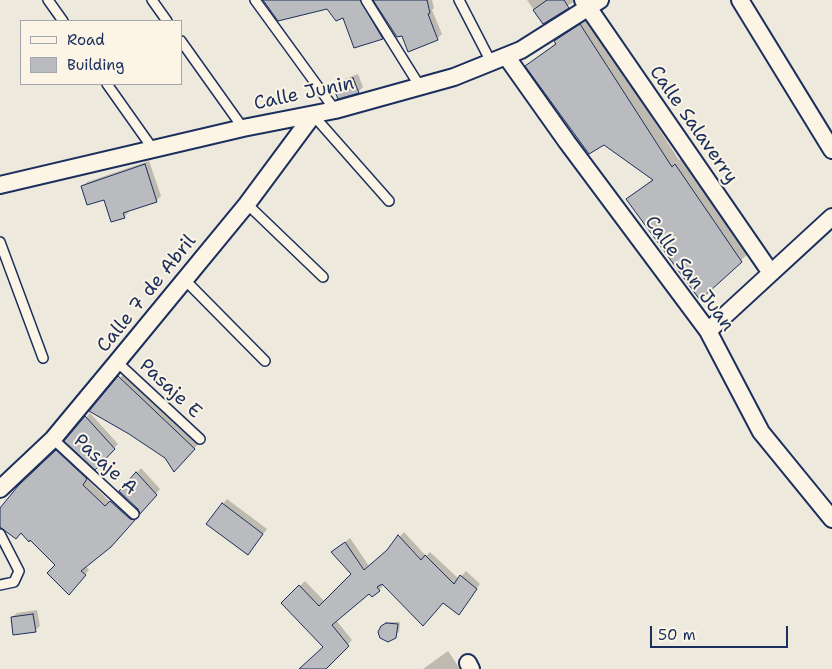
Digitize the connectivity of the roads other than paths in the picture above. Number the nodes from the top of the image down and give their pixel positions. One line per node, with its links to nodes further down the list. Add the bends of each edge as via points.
1 (48, 0): 8 (lane)
2 (152, 0): 9 (lane)
3 (255, 0): 14 (lane)
4 (366, 0): 13 (lane)
5 (459, 0): 11 (lane, Calle San Juan)
6 (740, 0): 18 (street)
7 (591, 3): 11 (street, Calle Junin, via 521,50); 24 (street, Calle Salaverry)
8 (62, 20)
9 (166, 20)
10 (182, 42): 16 (lane)
11 (499, 59): 13 (street, Calle Junin, via 454,77); 27 (street, Calle San Juan, via 566,142)
12 (108, 85): 17 (lane)
13 (419, 85): 14 (street, Calle Junin)
14 (334, 110): 15 (street, Calle Junin)
15 (313, 115): 16 (street, Calle Junin); 20 (lane); 21 (street, Calle 7 de Abril)
16 (243, 128): 17 (street, Calle Junin)
17 (153, 149): 19 (street, Calle Junin)
18 (832, 150)
19 (0, 186)
20 (389, 201)
21 (248, 204): 25 (lane); 26 (street, Calle 7 de Abril)
22 (832, 217): 24 (street)
23 (0, 242): 28 (lane)
24 (771, 273): 27 (street)
25 (323, 277)
26 (184, 279): 29 (lane); 30 (street, Calle 7 de Abril)
27 (708, 331): 35 (street, Calle San Juan, via 761,432)
28 (43, 358)
29 (265, 361)
30 (117, 362): 31 (street, Calle 7 de Abril); 32 (lane, Pasaje E)
31 (53, 439): 33 (street, Calle 7 de Abril); 34 (lane, Pasaje A)
32 (200, 439)
33 (0, 489)
34 (134, 514)
35 (832, 519)
36 (0, 534): 37 (lane, via 18,571 14,582)
37 (0, 585)

